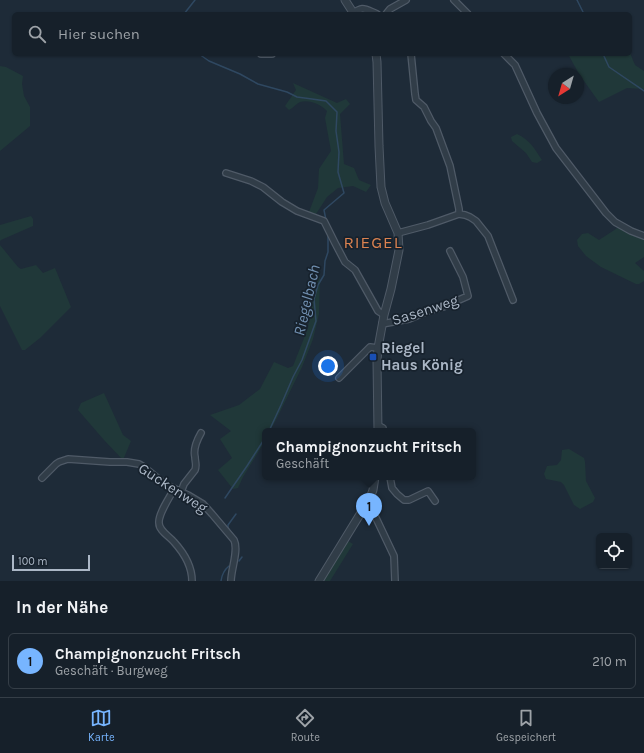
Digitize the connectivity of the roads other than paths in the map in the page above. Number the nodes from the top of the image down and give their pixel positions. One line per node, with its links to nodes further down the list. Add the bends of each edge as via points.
1 (345, 0): 4 (street)
2 (406, 0): 7 (street)
3 (454, 0): 8 (street)
4 (351, 12)
5 (355, 12): 6 (street, via 361,8)
6 (372, 12)
7 (388, 12)
8 (466, 12)
9 (376, 56): 14 (street, via 381,187)
10 (411, 56): 13 (street, via 416,100 424,107 436,128 450,166)
11 (506, 56): 15 (street, via 515,65 556,148 606,213 615,222)
12 (226, 173): 18 (street, via 264,187 297,211 324,221 345,262 354,270 378,311)
13 (459, 214): 14 (street); 17 (street, via 470,217 488,236)
14 (398, 233): 18 (street, via 398,260)
15 (644, 236)
16 (450, 251): 19 (street, Sasenweg, via 463,277 468,296 409,319)
17 (513, 300)
18 (384, 314): 19 (street)
19 (382, 324): 20 (street)
20 (378, 348): 21 (street, via 370,347); 22 (street)
21 (339, 378)
22 (380, 428)
23 (201, 433): 28 (street, via 196,442 195,470 182,486)
24 (42, 478): 27 (street, Guckenweg, via 63,460 127,462 140,464)
25 (375, 480): 30 (street)
26 (391, 480): 29 (street, via 392,488 404,500 428,491)
27 (174, 489): 28 (street, Guckenweg); 31 (street, via 164,506 159,524 161,530 187,559)
28 (181, 492): 32 (street, Guckenweg, via 203,504 234,540 236,549)
29 (435, 500)
30 (366, 505): 33 (street); 34 (street, via 376,518 394,556)
31 (192, 581)
32 (231, 581)
33 (319, 581)
34 (395, 581)

